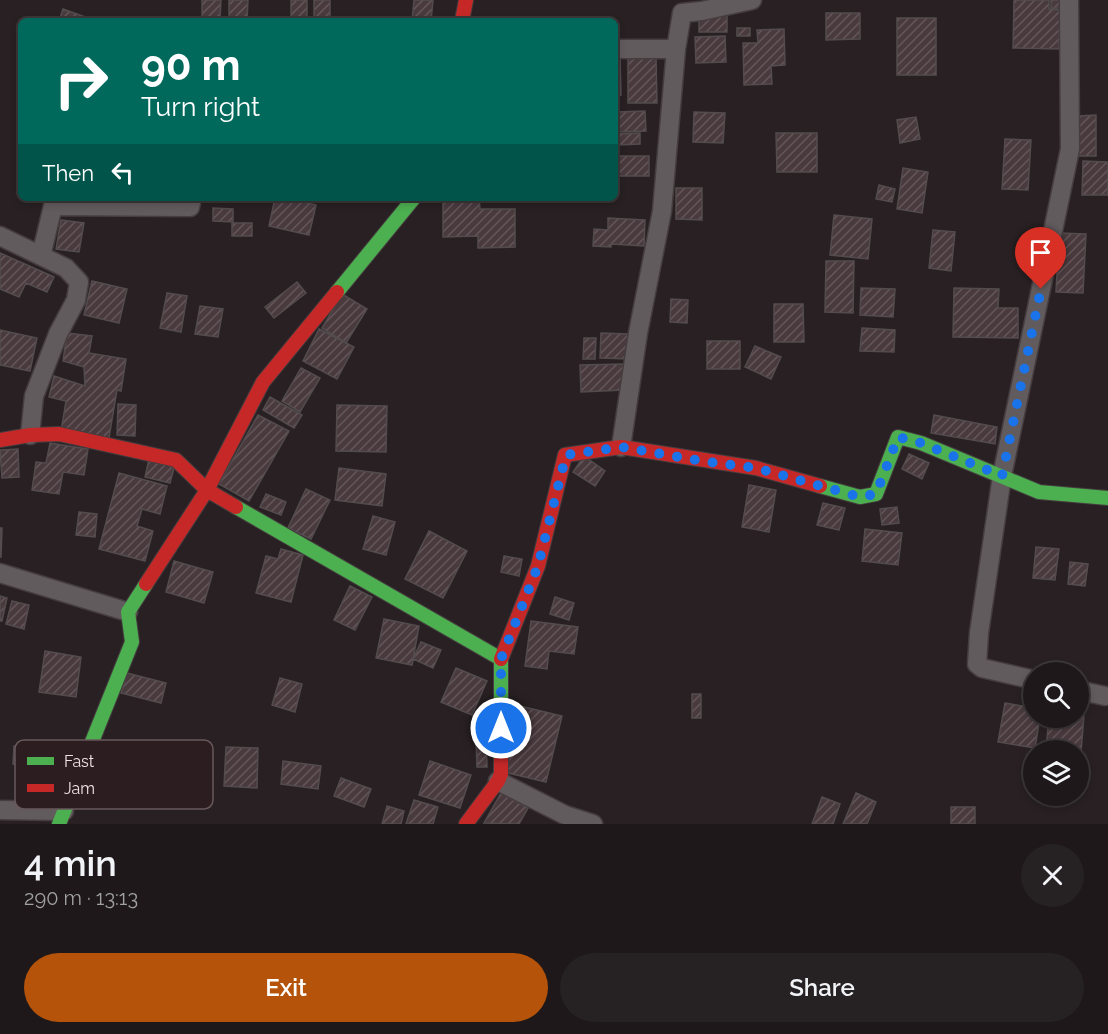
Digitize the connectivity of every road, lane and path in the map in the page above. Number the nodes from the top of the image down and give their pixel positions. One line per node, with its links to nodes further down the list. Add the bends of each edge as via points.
1 (466, 0): 5 (street)
2 (752, 0): 4 (street, via 702,11)
3 (1069, 0): 15 (street, via 1070,149)
4 (682, 6): 7 (street)
5 (463, 18)
6 (618, 49): 7 (street)
7 (676, 49): 14 (street, via 662,211)
8 (191, 201): 11 (street, via 190,207 53,206)
9 (412, 201): 16 (street, via 262,382)
10 (0, 236): 11 (street)
11 (41, 256): 12 (street, via 66,268 79,282 76,300 34,396)
12 (30, 435): 13 (street); 16 (street, via 59,434 176,460)
13 (0, 440)
14 (621, 447): 15 (street, via 756,468 860,497 876,494 898,437); 20 (street, via 566,455 538,566)
15 (1002, 476): 17 (street, via 1039,492); 21 (street, via 977,664)
16 (207, 490): 19 (street); 20 (street)
17 (1108, 498)
18 (0, 573): 19 (street)
19 (128, 612): 24 (street, via 132,642)
20 (501, 659): 25 (street)
21 (1023, 677)
22 (1089, 692): 23 (street)
23 (1105, 696)
24 (93, 740)
25 (498, 782): 28 (street); 29 (street)
26 (0, 810): 27 (street)
27 (62, 817)
28 (466, 824)
29 (593, 824)

